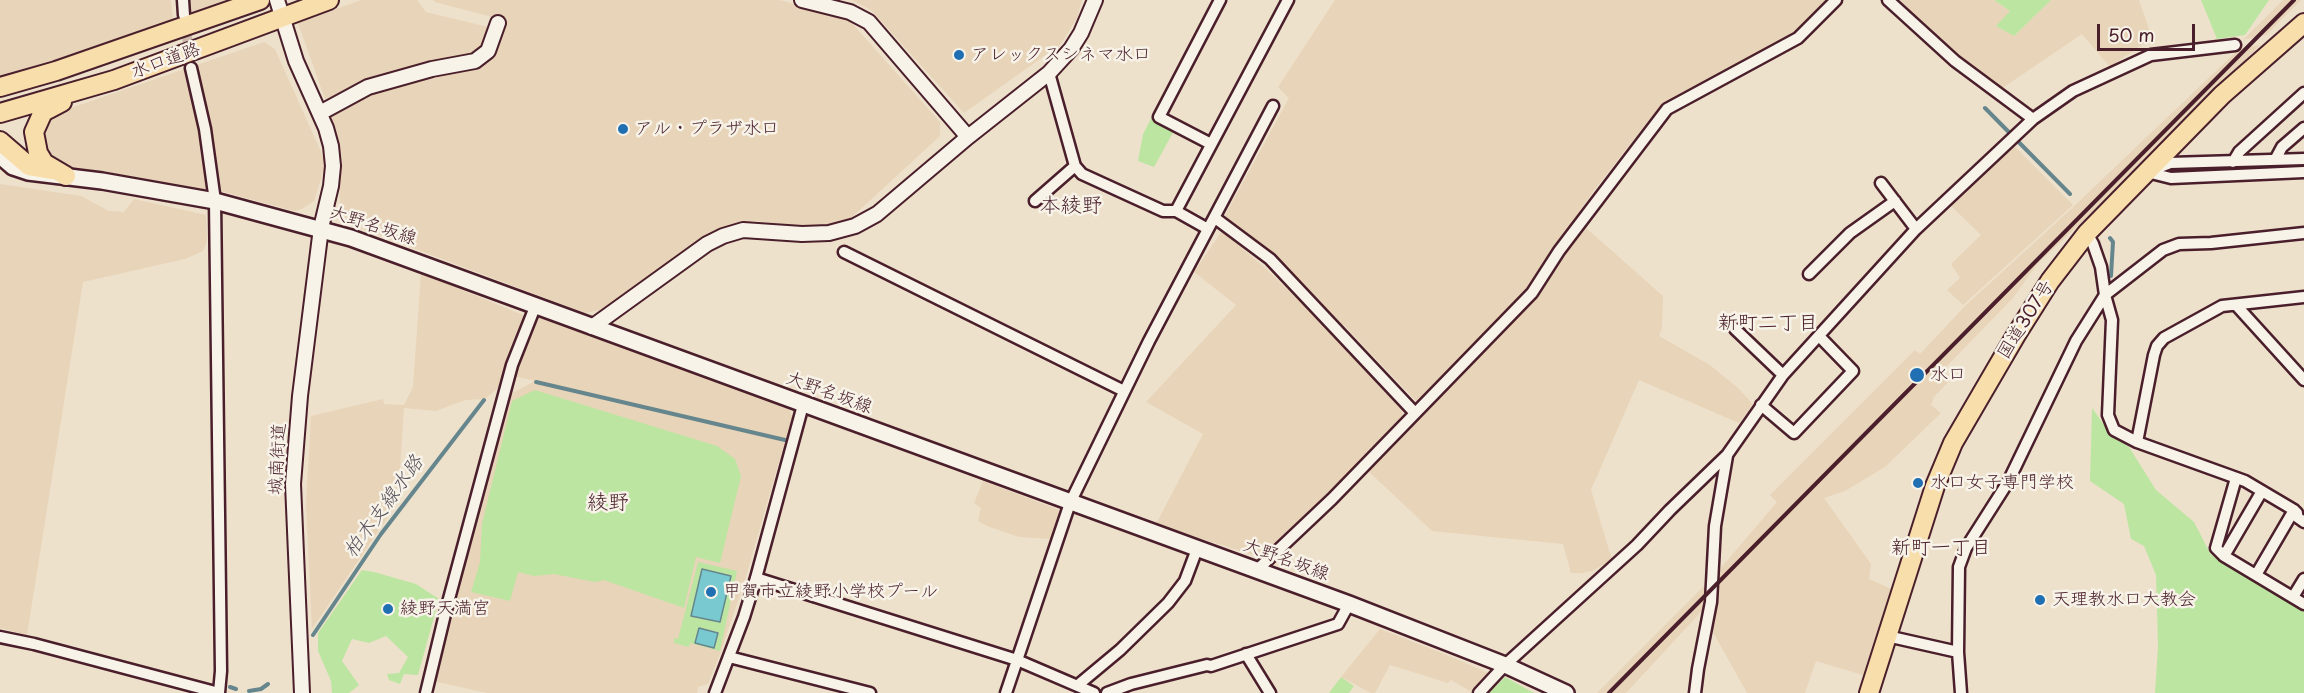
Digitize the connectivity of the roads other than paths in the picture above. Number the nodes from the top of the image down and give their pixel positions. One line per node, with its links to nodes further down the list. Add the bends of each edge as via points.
1 (183, 0): 11 (street)
2 (260, 0): 18 (highway, 水口道路)
3 (328, 0): 10 (highway, 水口道路)
4 (802, 0): 25 (street, via 850,12 869,22)
5 (1095, 0): 16 (street, via 1076,41)
6 (1220, 0): 27 (street, via 1159,117)
7 (1288, 0): 27 (street)
8 (1836, 0): 61 (street, via 1798,38 1667,109 1559,251 1532,293)
9 (1888, 0): 23 (street, via 1955,61)
10 (279, 9): 17 (highway, 水口道路); 22 (street, 城南街道, via 296,61)
11 (184, 15)
12 (498, 23): 22 (street, via 489,51 475,61 368,87)
13 (2304, 23): 33 (highway, 国道307号, via 2222,95)
14 (2235, 45): 23 (street, via 2151,55 2073,91)
15 (191, 68): 37 (street)
16 (1049, 74): 25 (street); 32 (street)
17 (114, 80): 21 (highway, 水口道路); 35 (highway, via 44,112 34,132 35,145 44,163)
18 (0, 87)
19 (2304, 93): 31 (street)
20 (1273, 106): 41 (street)
21 (0, 113)
22 (320, 113): 42 (street, 城南街道, via 333,166)
23 (2033, 119): 43 (street)
24 (2304, 128): 29 (street, via 2282,147)
25 (968, 137): 53 (street, via 862,223 816,234 743,230 723,236)
26 (0, 141): 35 (highway, via 29,166)
27 (1211, 144): 40 (street)
28 (0, 156): 35 (main road, 大野名坂線, via 13,167 28,172)
29 (2275, 159): 30 (street); 31 (street)
30 (2304, 159)
31 (2233, 162): 33 (street, via 2170,163)
32 (1075, 166): 38 (street); 40 (street, via 1082,174 1163,211)
33 (2146, 172): 34 (street, via 2171,178); 45 (highway, 国道307号)
34 (2304, 172)
35 (59, 173): 37 (main road, 大野名坂線)
36 (1881, 183): 39 (street)
37 (215, 201): 42 (main road, 大野名坂線); 87 (street)
38 (1035, 201)
39 (1895, 201): 43 (street); 48 (street, via 1850,234)
40 (1176, 211): 44 (street)
41 (1215, 218): 44 (street); 61 (street, via 1270,260)
42 (321, 228): 52 (main road, 大野名坂線); 88 (street, 城南街道, via 293,484)
43 (1916, 229): 55 (street)
44 (1208, 230): 58 (street)
45 (2087, 233): 49 (street, via 2101,267); 78 (highway, 国道307号, via 2021,326 1953,443 1935,486)
46 (2304, 233): 49 (street, via 2179,244 2163,250)
47 (844, 252): 58 (street)
48 (1809, 274)
49 (2105, 296): 62 (street, via 2112,320 2108,415 2114,430); 80 (street, via 2076,340 2008,482 1966,548 1959,567)
50 (2304, 297): 51 (street)
51 (2236, 305): 57 (street); 62 (street, via 2212,310 2157,346)
52 (535, 307): 53 (main road, 大野名坂線); 89 (street, via 512,365)
53 (592, 327): 59 (main road, 大野名坂線)
54 (1735, 329): 56 (street)
55 (1819, 336): 56 (street); 60 (street, via 1853,371 1794,433)
56 (1783, 375): 60 (street)
57 (2304, 380)
58 (1124, 391): 66 (street)
59 (803, 405): 66 (main road, 大野名坂線); 73 (street)
60 (1761, 405): 63 (street)
61 (1415, 414): 71 (street)
62 (2137, 442): 64 (street)
63 (1728, 456): 84 (street); 97 (street, via 1715,526 1712,602)
64 (2236, 478): 65 (street); 70 (street, via 2216,549)
65 (2262, 491): 67 (street); 70 (street)
66 (1070, 503): 69 (main road, 大野名坂線); 83 (street)
67 (2294, 510): 68 (street); 72 (street)
68 (2304, 522)
69 (1197, 549): 71 (main road, 大野名坂線); 85 (street, via 1185,581 1168,603 1120,651)
70 (2224, 556): 72 (street)
71 (1257, 570): 77 (main road, 大野名坂線)
72 (2256, 575): 75 (street)
73 (756, 578): 82 (street); 83 (street)
74 (2304, 579): 75 (street)
75 (2294, 597): 76 (street)
76 (2304, 603)
77 (1349, 604): 81 (street, via 1338,624); 84 (main road, 大野名坂線)
78 (1887, 636): 80 (street); 98 (highway, 国道307号)
79 (0, 637): 87 (street)
80 (1958, 652): 99 (street)
81 (1246, 654): 86 (street); 94 (street)
82 (729, 657): 90 (street); 91 (street)
83 (1017, 660): 85 (street); 92 (street)
84 (1505, 665): 95 (street); 96 (main road, 大野名坂線)
85 (1078, 685): 93 (street)
86 (1110, 692)
87 (219, 693)
88 (302, 693)
89 (426, 693)
90 (715, 693)
91 (870, 693)
92 (1006, 693)
93 (1094, 693)
94 (1270, 693)
95 (1479, 693)
96 (1566, 693)
97 (1695, 693)
98 (1869, 693)
99 (1961, 693)

